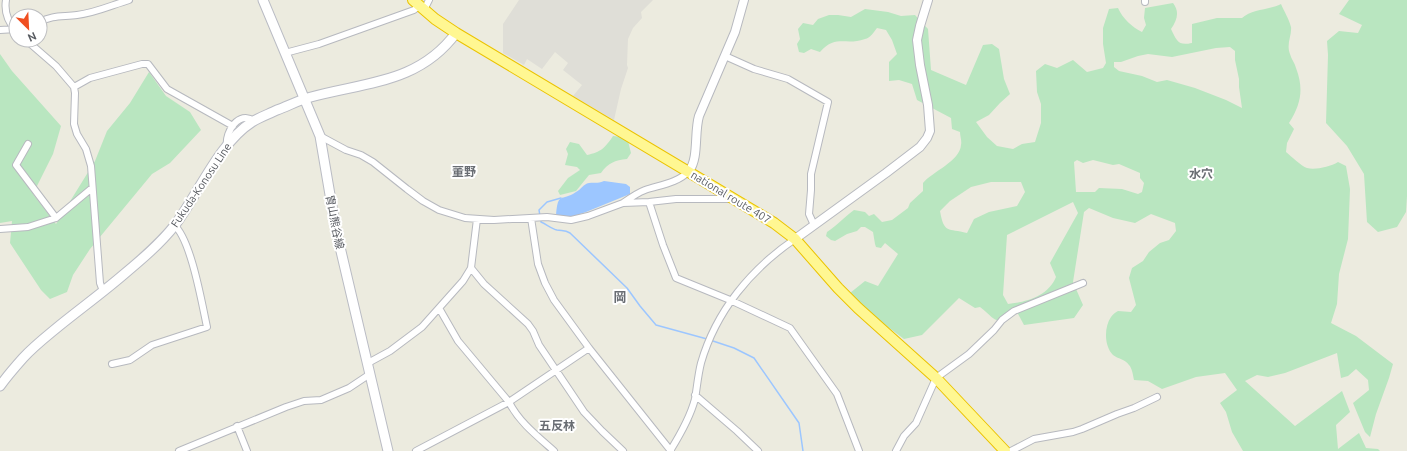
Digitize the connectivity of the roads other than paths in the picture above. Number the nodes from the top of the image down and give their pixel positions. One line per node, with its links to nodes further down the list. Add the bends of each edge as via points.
1 (6, 0): 9 (street)
2 (129, 0): 8 (street, via 77,15)
3 (263, 0): 12 (main road, 胄山熊谷線)
4 (429, 0): 7 (street)
5 (744, 0): 13 (street, via 736,32)
6 (928, 0): 29 (street, via 917,40 928,105 930,131 927,138 920,147 886,173)
7 (419, 5): 10 (highway, national route 407); 12 (street, via 414,10 319,44)
8 (48, 19)
9 (8, 21)
10 (456, 33): 15 (main road, Fukuda-Konosu Line, via 438,53 402,74 383,81); 21 (highway, national route 407)
11 (35, 48): 14 (street, via 56,66)
12 (285, 53): 15 (main road, 胄山熊谷線)
13 (725, 56): 21 (street, via 698,116 694,161); 29 (street, via 754,69 788,78 828,102 811,174 809,214)
14 (74, 87): 17 (street, via 102,74 148,64 167,89); 22 (street, via 74,124 86,150)
15 (304, 99): 16 (main road, Fukuda-Konosu Line); 18 (main road, 胄山熊谷線)
16 (254, 121): 17 (street, via 244,117 237,120); 20 (main road, Fukuda-Konosu Line)
17 (233, 126): 20 (street, via 227,138)
18 (320, 136): 28 (street, via 373,162 407,190 439,210 454,216); 40 (main road, 胄山熊谷線, via 336,230)
19 (28, 144): 26 (street, via 16,165)
20 (227, 146): 30 (main road, Fukuda-Konosu Line)
21 (689, 171): 23 (highway, national route 407); 25 (street, via 676,181 636,194)
22 (92, 188): 26 (street); 35 (street, via 100,283)
23 (736, 199): 24 (street, via 676,199); 32 (highway, national route 407)
24 (649, 202): 25 (street); 36 (street, via 676,278)
25 (623, 203): 27 (street, via 571,220)
26 (56, 218): 31 (street, via 28,228)
27 (531, 218): 28 (street); 38 (street, via 538,264 545,283 561,311)
28 (477, 219): 33 (street)
29 (814, 224): 32 (street)
30 (174, 225): 35 (main road, Fukuda-Konosu Line, via 150,252); 39 (street, via 180,231 190,256 207,327 152,345 130,360)
31 (0, 229)
32 (795, 239): 36 (street, via 755,272); 43 (highway, national route 407, via 858,308)
33 (471, 268): 37 (street, via 463,281); 41 (street, via 484,284 528,324)
34 (1083, 283): 43 (street, via 1014,311 969,354)
35 (103, 291): 44 (main road, Fukuda-Konosu Line, via 23,357)
36 (730, 300): 45 (street, via 712,334 701,363); 58 (street, via 790,328 838,394)
37 (438, 308): 40 (street, via 422,327); 47 (street, via 458,341)
38 (589, 348): 41 (street); 56 (street)
39 (112, 364)
40 (368, 364): 42 (main road, 胄山熊谷線)
41 (557, 370): 47 (street); 55 (street, via 584,412)
42 (370, 374): 48 (street, via 349,388 321,400 304,401); 52 (main road, 胄山熊谷線)
43 (936, 378): 49 (street, via 916,423); 61 (highway, national route 407)
44 (1, 383)
45 (696, 395): 56 (street, via 683,429); 57 (street)
46 (1157, 397): 62 (street, via 1073,432 1034,439)
47 (509, 402): 53 (street); 54 (street, via 530,430)
48 (237, 426): 50 (street); 51 (street)
49 (900, 444): 59 (street); 60 (street)
50 (179, 451)
51 (248, 451)
52 (388, 451)
53 (416, 451)
54 (554, 451)
55 (623, 451)
56 (670, 451)
57 (758, 451)
58 (859, 451)
59 (896, 451)
60 (903, 451)
61 (1005, 451)
62 (1011, 451)

